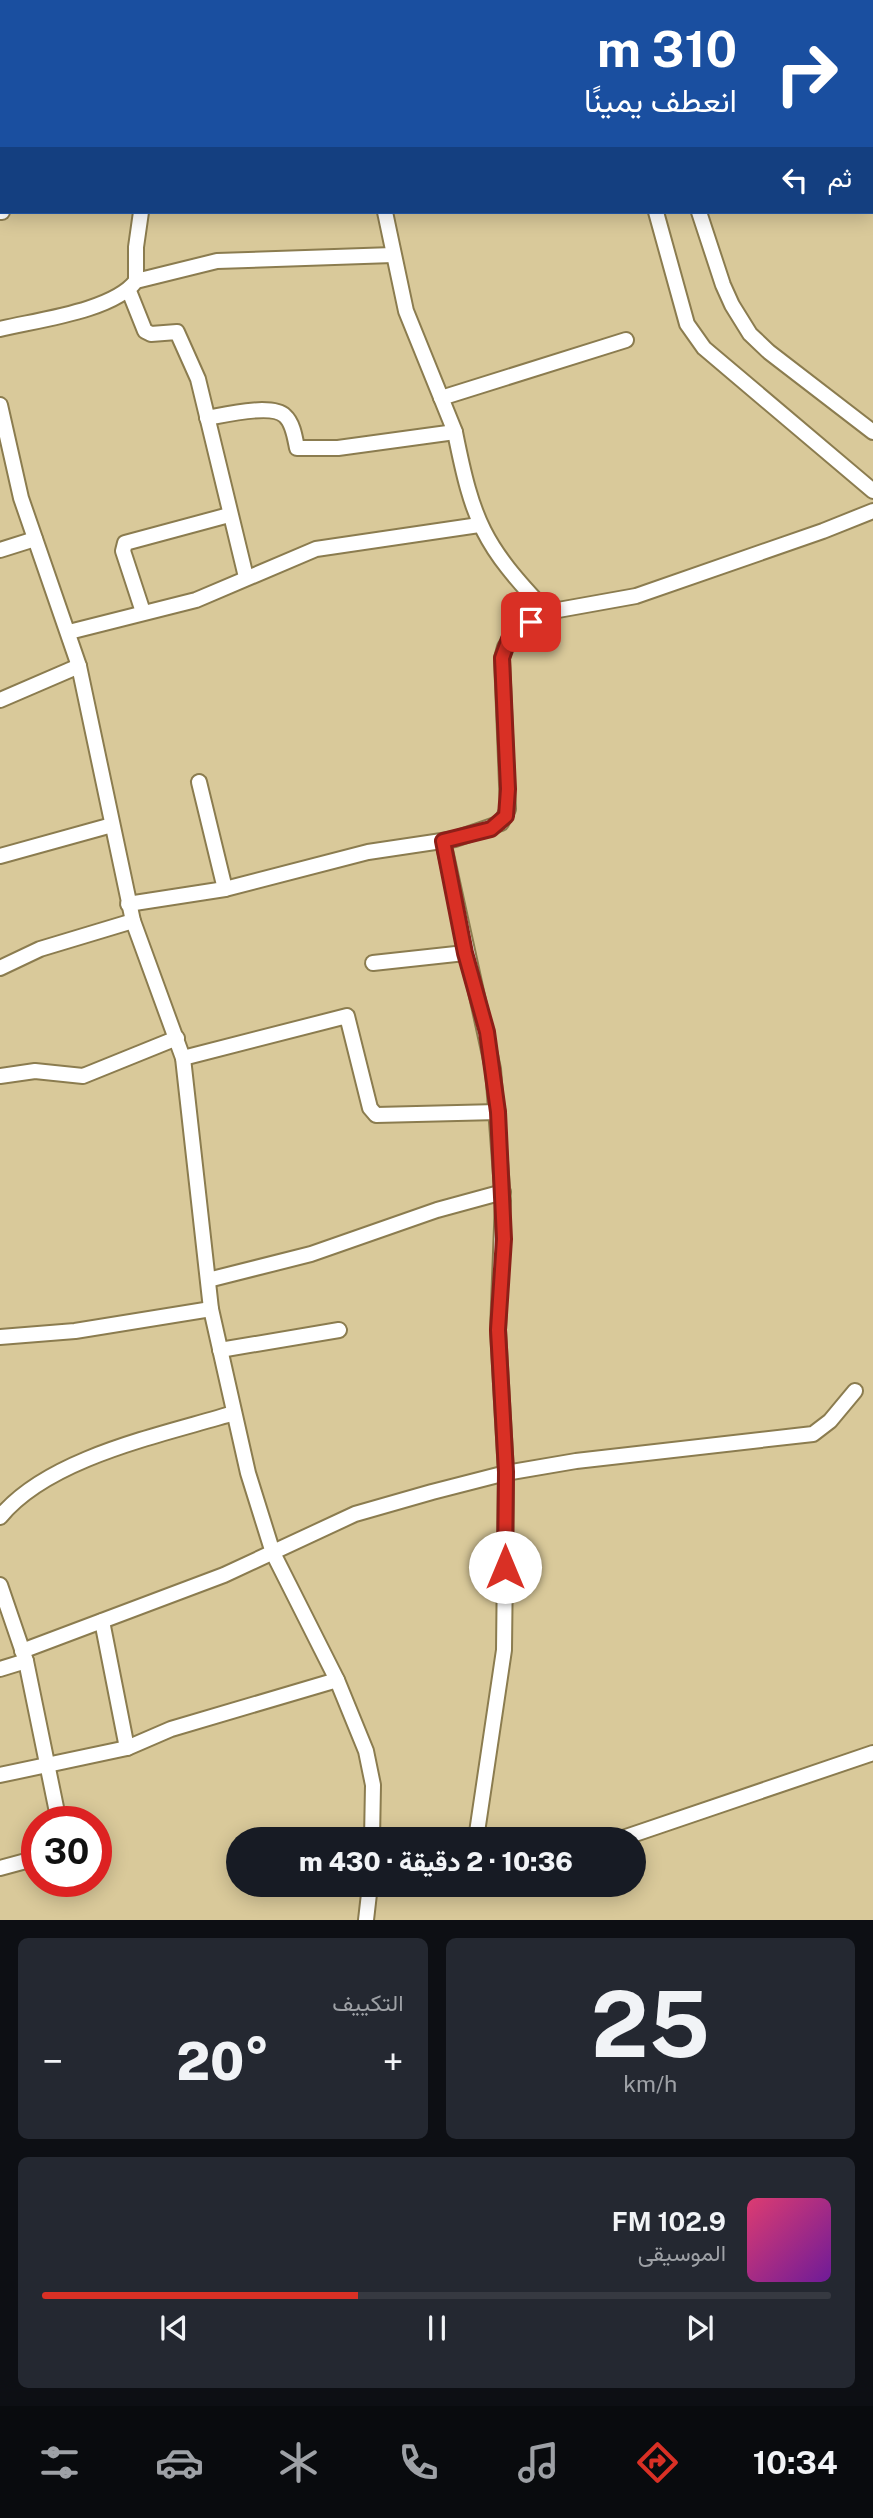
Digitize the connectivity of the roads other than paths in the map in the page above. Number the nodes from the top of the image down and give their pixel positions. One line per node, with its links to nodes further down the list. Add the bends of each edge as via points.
1 (141, 214): 6 (street)
2 (386, 214): 5 (street)
3 (657, 214): 15 (street, via 687,324 696,338)
4 (700, 214): 13 (street, via 723,285 750,334)
5 (393, 255): 6 (street, via 217,261); 9 (street, via 406,310)
6 (132, 286): 7 (street, via 78,310); 11 (street, via 145,331 180,334)
7 (0, 330)
8 (626, 340): 9 (street)
9 (441, 398): 12 (street)
10 (0, 405): 14 (street)
11 (207, 418): 12 (street, via 278,412 290,423 297,448 338,448); 17 (street)
12 (455, 432): 18 (street)
13 (873, 432)
14 (6, 466): 19 (street)
15 (873, 491)
16 (873, 511): 23 (street, via 636,596)
17 (229, 515): 21 (street); 22 (street, via 125,543 123,551)
18 (479, 525): 21 (street, via 316,549); 23 (street, via 500,559)
19 (35, 539): 20 (street); 24 (street)
20 (0, 550)
21 (246, 578): 22 (street, via 196,600)
22 (144, 612): 24 (street)
23 (547, 612): 29 (street, via 516,632 505,647 506,816 491,829)
24 (69, 632): 25 (street)
25 (79, 666): 26 (street); 28 (street)
26 (0, 700)
27 (199, 782): 31 (street)
28 (112, 825): 30 (street); 32 (street)
29 (443, 841): 31 (street, via 368,852); 34 (street)
30 (0, 856)
31 (225, 888): 32 (street)
32 (128, 904): 33 (street)
33 (133, 921): 36 (street, via 40,949); 37 (street)
34 (465, 953): 35 (street); 40 (street, via 487,1032)
35 (373, 963)
36 (0, 968)
37 (177, 1038): 38 (street); 39 (street, via 83,1076 35,1071)
38 (183, 1058): 40 (street, via 347,1016 370,1108 376,1115); 42 (street)
39 (0, 1076)
40 (498, 1112): 41 (street)
41 (503, 1192): 42 (street, via 312,1254); 49 (street, via 498,1330)
42 (208, 1280): 43 (street)
43 (211, 1309): 45 (street, via 75,1331); 46 (street)
44 (339, 1330): 46 (street)
45 (0, 1337)
46 (220, 1350): 48 (street)
47 (855, 1391): 49 (street, via 813,1434)
48 (234, 1413): 50 (street, via 84,1460 38,1486); 51 (street)
49 (506, 1472): 51 (street, via 355,1514); 63 (street, via 504,1650)
50 (0, 1517)
51 (273, 1553): 53 (street); 56 (street)
52 (0, 1585): 54 (street)
53 (102, 1622): 54 (street); 57 (street)
54 (24, 1656): 55 (street); 59 (street)
55 (0, 1669)
56 (337, 1680): 57 (street, via 171,1729); 62 (street, via 370,1767)
57 (127, 1748): 59 (street)
58 (873, 1753): 64 (street)
59 (50, 1766): 60 (street); 61 (street)
60 (0, 1775)
61 (56, 1806)
62 (372, 1827)
63 (478, 1827)
64 (646, 1830)
65 (21, 1862): 66 (street)
66 (0, 1868)
67 (369, 1897): 68 (street)
68 (366, 1920)

